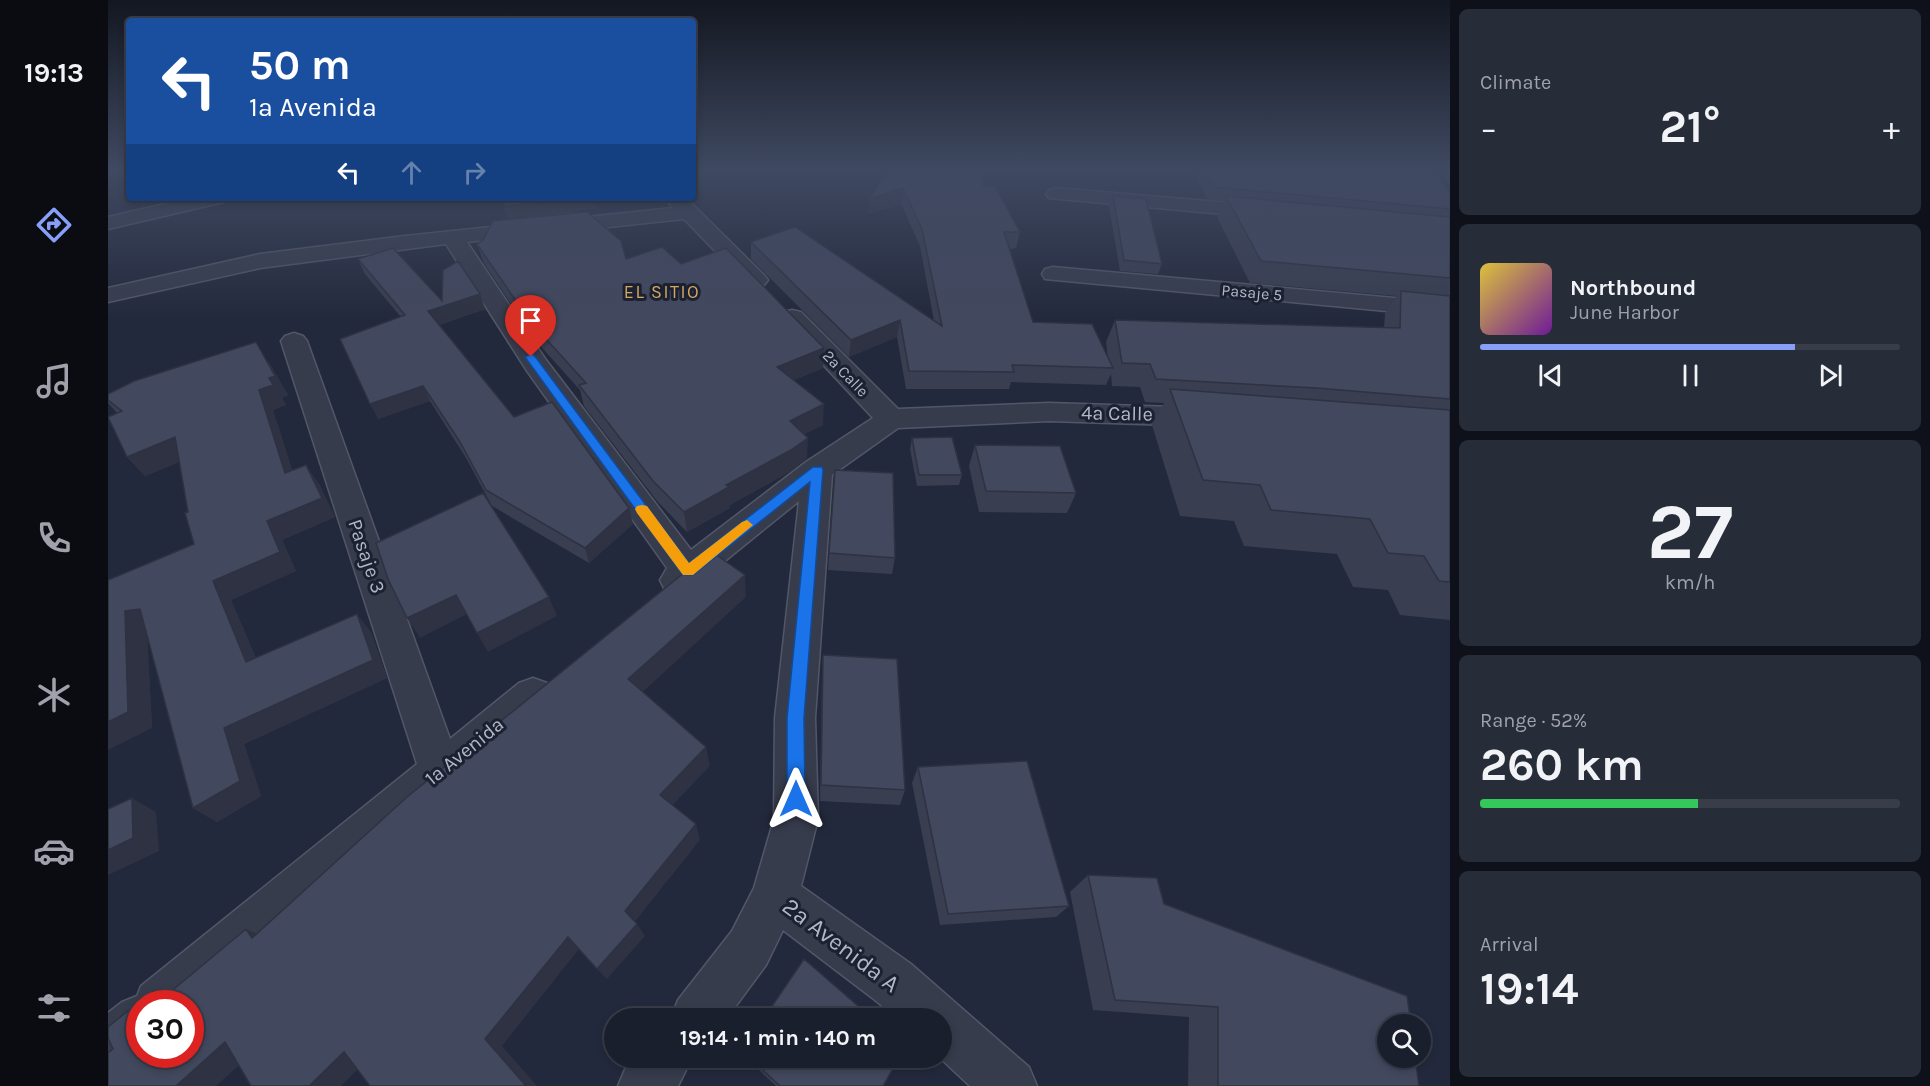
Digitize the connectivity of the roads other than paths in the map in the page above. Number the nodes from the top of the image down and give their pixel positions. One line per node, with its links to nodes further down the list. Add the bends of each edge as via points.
1 (127, 219): 4 (street)
2 (585, 219): 5 (street)
3 (696, 219): 11 (street, 2a Calle)
4 (108, 223)
5 (453, 237): 7 (street, via 260,261); 13 (street, via 544,377)
6 (1053, 274): 8 (street, Pasaje 5)
7 (108, 295)
8 (1450, 310)
9 (294, 341): 16 (street, Pasaje 3)
10 (1226, 418): 11 (street, 4a Calle, via 1049,412)
11 (891, 419): 12 (street)
12 (817, 470): 13 (street); 17 (street, via 795,718 796,819)
13 (688, 571): 14 (street)
14 (651, 601)
15 (559, 674): 16 (street, 1a Avenida)
16 (440, 770): 18 (street, 1a Avenida)
17 (775, 897): 19 (street, via 749,948); 20 (street, 2a Avenida A)
18 (176, 990)
19 (704, 1008)
20 (923, 1008)
21 (126, 1031): 23 (street)
22 (952, 1034): 26 (street)
23 (108, 1046)
24 (658, 1068): 25 (street)
25 (645, 1086)
26 (1010, 1086)

